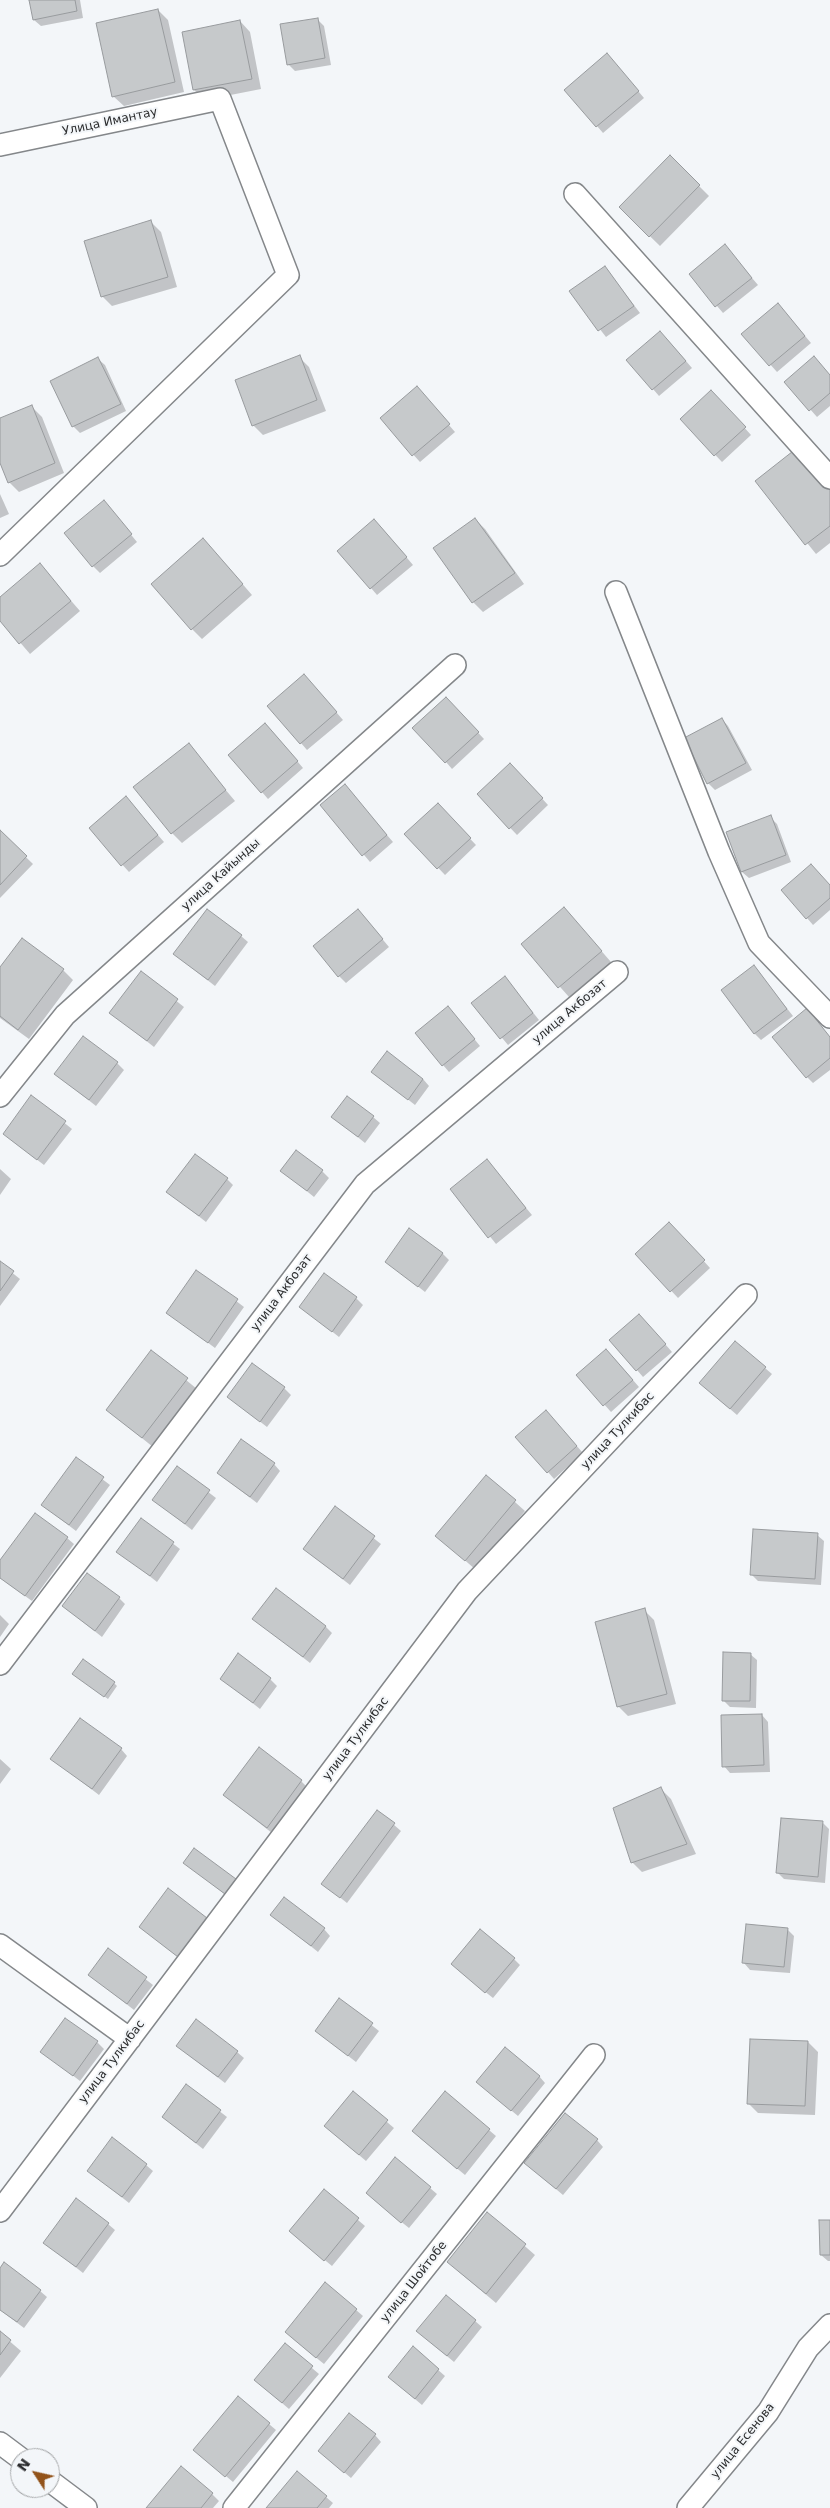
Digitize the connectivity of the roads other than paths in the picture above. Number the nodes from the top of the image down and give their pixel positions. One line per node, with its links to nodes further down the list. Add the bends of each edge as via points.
1 (0, 146): 4 (street, Улица Имантау, via 220,99 288,275)
2 (575, 194): 3 (street)
3 (830, 478)
4 (0, 555)
5 (616, 592): 8 (street, via 719,852 759,943)
6 (455, 665): 9 (street, улица Кайынды, via 66,1015)
7 (617, 972): 11 (street, улица Акбозат, via 365,1184)
8 (830, 1016)
9 (0, 1096)
10 (746, 1295): 13 (street, улица Тулкибас, via 467,1591)
11 (0, 1664)
12 (0, 1945): 13 (street)
13 (130, 2039): 15 (street, улица Тулкибас)
14 (594, 2055): 19 (street, улица Шойтобе)
15 (0, 2211)
16 (830, 2325): 20 (street, улица Есенова, via 808,2348 768,2412)
17 (60, 2488): 18 (street)
18 (86, 2508)
19 (234, 2508)
20 (688, 2508)

